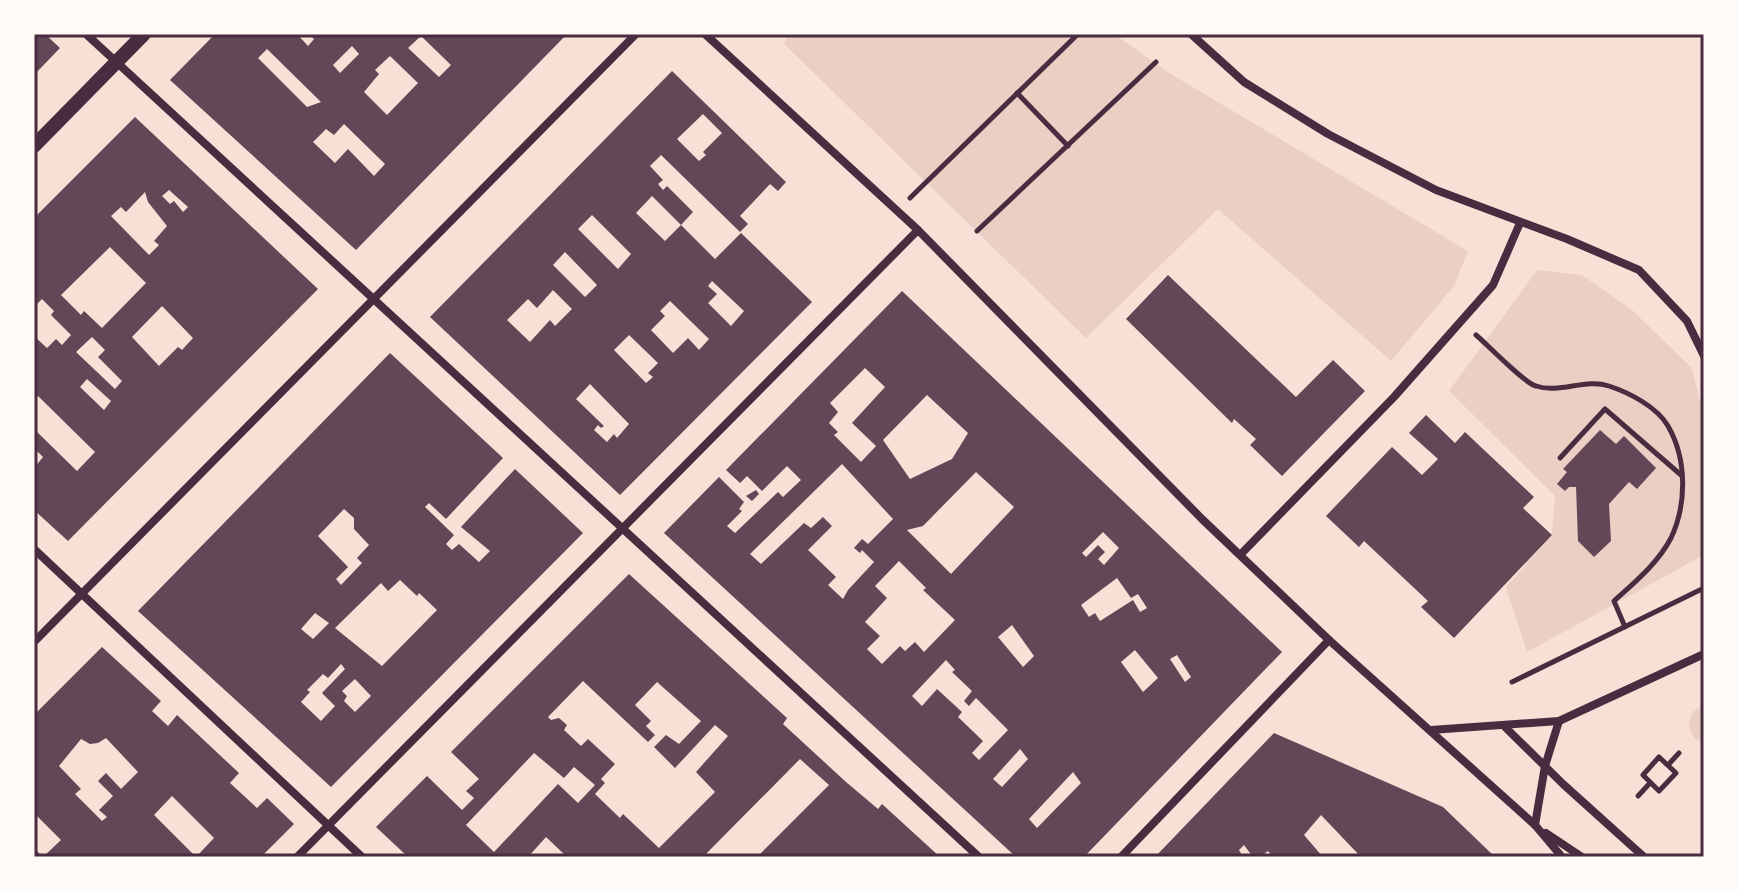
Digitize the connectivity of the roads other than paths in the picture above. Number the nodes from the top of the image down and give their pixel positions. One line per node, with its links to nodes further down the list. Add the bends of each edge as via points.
1 (86, 34): 6 (street)
2 (144, 34): 6 (street)
3 (636, 34): 10 (street)
4 (705, 34): 9 (street)
5 (1191, 34): 8 (street, via 1244,82 1328,134 1436,190)
6 (117, 62): 7 (street); 10 (street)
7 (34, 146)
8 (1520, 223): 11 (street, via 1639,270 1687,321); 14 (street, via 1493,285 1461,323)
9 (918, 230): 12 (street); 14 (street)
10 (373, 300): 12 (street); 15 (street)
11 (1704, 356)
12 (621, 529): 23 (street); 27 (street)
13 (34, 549): 15 (street)
14 (1241, 554): 16 (street)
15 (82, 594): 17 (street); 23 (street)
16 (1329, 640): 21 (street); 28 (street)
17 (34, 642)
18 (1704, 654): 19 (street)
19 (1559, 721): 20 (street); 22 (street)
20 (1505, 727): 21 (street); 22 (street)
21 (1431, 730): 24 (street)
22 (1545, 766): 24 (street); 31 (street)
23 (328, 825): 25 (street); 26 (street)
24 (1535, 825): 29 (street); 30 (street)
25 (297, 857)
26 (362, 857)
27 (979, 857)
28 (1121, 857)
29 (1562, 857)
30 (1582, 857)
31 (1644, 857)

